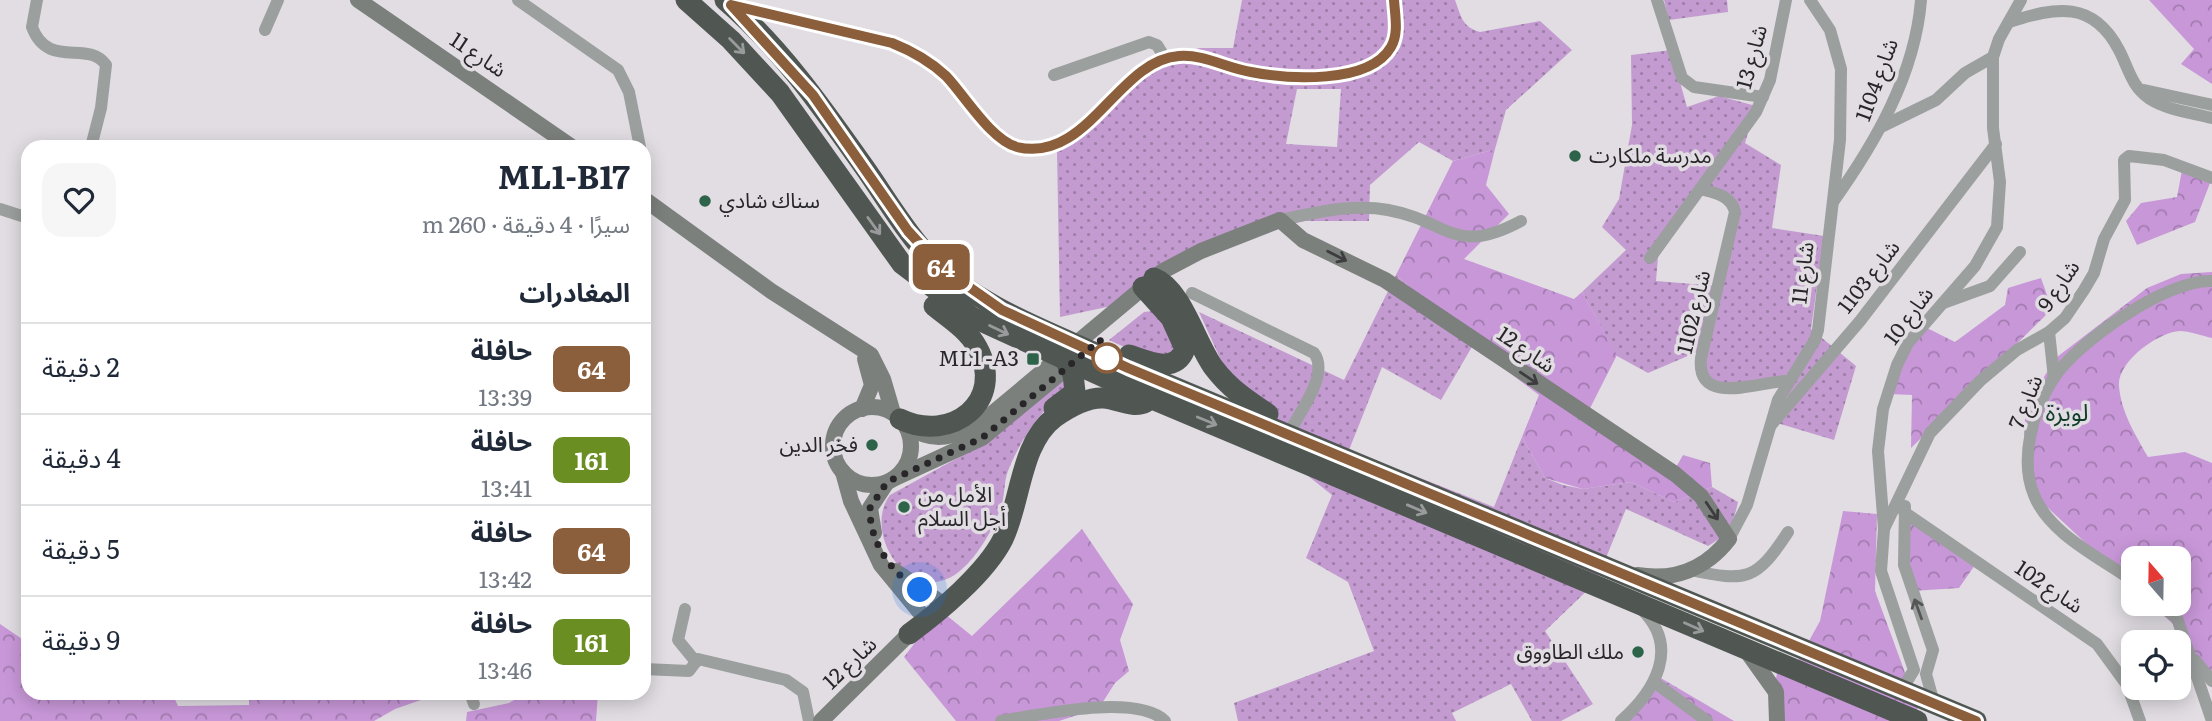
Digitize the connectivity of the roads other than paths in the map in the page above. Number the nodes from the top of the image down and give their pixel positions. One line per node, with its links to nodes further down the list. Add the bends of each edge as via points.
1 (37, 0): 23 (street, via 32,27 43,46 99,58 106,65)
2 (278, 0): 14 (street)
3 (360, 0): 24 (street, شارع 11)
4 (518, 0): 25 (street, via 618,70 629,92)
5 (686, 0): 37 (highway, one-way to 37, via 780,93)
6 (1394, 0): 16 (street, via 1392,47 1358,70 1327,77 1283,78 1195,56)
7 (1657, 0): 19 (street, via 1682,78 1693,87)
8 (1786, 0): 19 (street, شارع 13)
9 (1810, 0): 29 (street, شارع 11, via 1830,30 1841,69 1840,140)
10 (1921, 0): 22 (street, شارع 1104, via 1909,57)
11 (2021, 0): 13 (street, شارع 10)
12 (728, 3): 16 (street, via 911,51 944,75 985,122 1017,147 1038,148 1069,138); 42 (highway, via 813,95 930,258 975,293)
13 (2009, 22): 15 (street, شارع 10); 18 (street, via 2061,10 2090,15 2104,26)
14 (265, 30)
15 (1993, 57): 22 (street, via 1965,73 1936,100); 26 (street, شارع 10)
16 (1165, 58): 17 (street, via 1149,42)
17 (1054, 75)
18 (2140, 89): 20 (street); 21 (street, via 2160,104)
19 (1763, 97): 28 (street, شارع 13)
20 (2212, 105)
21 (2212, 118)
22 (1883, 126): 29 (street, شارع 1104)
23 (93, 140)
24 (562, 140)
25 (639, 140)
26 (1996, 144): 41 (street, شارع 10, via 2000,182 1997,227 1975,266); 51 (street, شارع 1103, via 1860,321)
27 (2212, 178): 43 (street, شارع 9, via 2164,160 2129,156 2124,160 2125,200 2104,239 2094,273 2065,318)
28 (1700, 189): 36 (street, شارع 13); 47 (street, شارع 1102, via 1722,195 1735,212 1701,358 1704,379 1723,390)
29 (1832, 203): 47 (street, شارع 11, via 1817,335)
30 (651, 204): 44 (street, via 771,291)
31 (0, 209): 32 (street)
32 (21, 216)
33 (1280, 220): 34 (street, via 1374,208 1401,213 1470,239); 39 (street, via 1211,247); 60 (street, شارع 12, one-way to 60, via 1303,240 1385,280 1675,474 1701,496)
34 (1521, 221)
35 (2020, 252): 41 (street, via 1990,286)
36 (1650, 258)
37 (902, 264): 45 (highway, one-way to 45, via 972,317); 50 (highway, via 909,282 970,337 984,370 980,400 964,418 929,428)
38 (2212, 281): 46 (street, شارع 7, via 2178,285 2146,302 2086,346)
39 (1153, 286): 42 (highway, via 1183,340 1185,349 1176,363 1152,362); 52 (highway, via 1177,300 1200,347 1224,381); 53 (street, via 1096,337)
40 (1192, 293): 52 (street, via 1318,357 1316,378)
41 (1940, 305): 58 (street, شارع 10, via 1908,343 1883,409 1878,451)
42 (1041, 328): 52 (highway)
43 (2049, 332): 46 (street); 56 (street, شارع 9, via 2017,350 1958,402 1930,433)
44 (857, 345): 49 (street, via 872,385); 50 (street, via 871,355)
45 (1065, 360): 48 (highway); 65 (highway, via 1073,374 1074,392 1035,428 1017,468 1006,511 986,551)
46 (2054, 378): 63 (street, شارع 7, via 2029,443 2028,476 2034,497 2073,540)
47 (1786, 381): 51 (street, شارع 11)
48 (1150, 398): 64 (highway, one-way to 64); 65 (highway, via 1139,405 1093,399 1052,419 1030,455 1002,541 969,581)
49 (862, 409): 50 (street, via 873,407); 54 (street, via 848,416 834,437 834,450)
50 (899, 418): 53 (street, via 934,438); 55 (street, via 911,447 902,471)
51 (1767, 429): 60 (street, شارع 11, via 1747,505)
52 (1287, 432): 62 (highway)
53 (965, 439): 55 (street)
54 (844, 472): 55 (street, via 863,484); 67 (street, via 851,501 881,565)
55 (890, 481): 65 (street, via 870,508 880,547 902,579)
56 (1905, 488): 57 (street); 58 (street, شارع 9)
57 (1904, 512): 75 (street, one-way to 57, via 1933,650 1904,565); 90 (street, شارع 102, via 2097,644 2127,685)
58 (1884, 529): 75 (street, شارع 10, via 1882,578)
59 (1788, 532): 61 (street, via 1768,562 1747,575)
60 (1729, 539): 61 (street, via 1712,559)
61 (1690, 570): 62 (street, via 1659,577)
62 (1623, 572): 78 (highway)
63 (2121, 573)
64 (1631, 599): 69 (highway, one-way to 69); 77 (street, via 1650,617 1659,636 1661,660)
65 (940, 601): 67 (highway)
66 (685, 609): 72 (street, via 678,640)
67 (924, 618): 68 (highway)
68 (909, 635): 82 (street, شارع 12)
69 (1746, 650): 74 (highway); 79 (street)
70 (2191, 655): 76 (street)
71 (2191, 657): 91 (street)
72 (696, 662): 73 (street, via 689,671); 81 (street, via 786,680 803,692)
73 (651, 669)
74 (1792, 669): 79 (street); 88 (highway)
75 (1920, 672): 78 (street); 80 (street, شارع 10)
76 (2212, 681)
77 (1654, 682): 85 (street); 86 (street)
78 (1902, 690): 80 (highway)
79 (1776, 692): 87 (street)
80 (1934, 703): 89 (highway)
81 (809, 721)
82 (821, 721)
83 (1001, 721): 84 (street, via 1097,708 1141,710)
84 (1165, 721)
85 (1621, 721)
86 (1707, 721)
87 (1777, 721)
88 (1917, 721)
89 (1976, 721)
90 (2140, 721)
91 (2212, 721)

